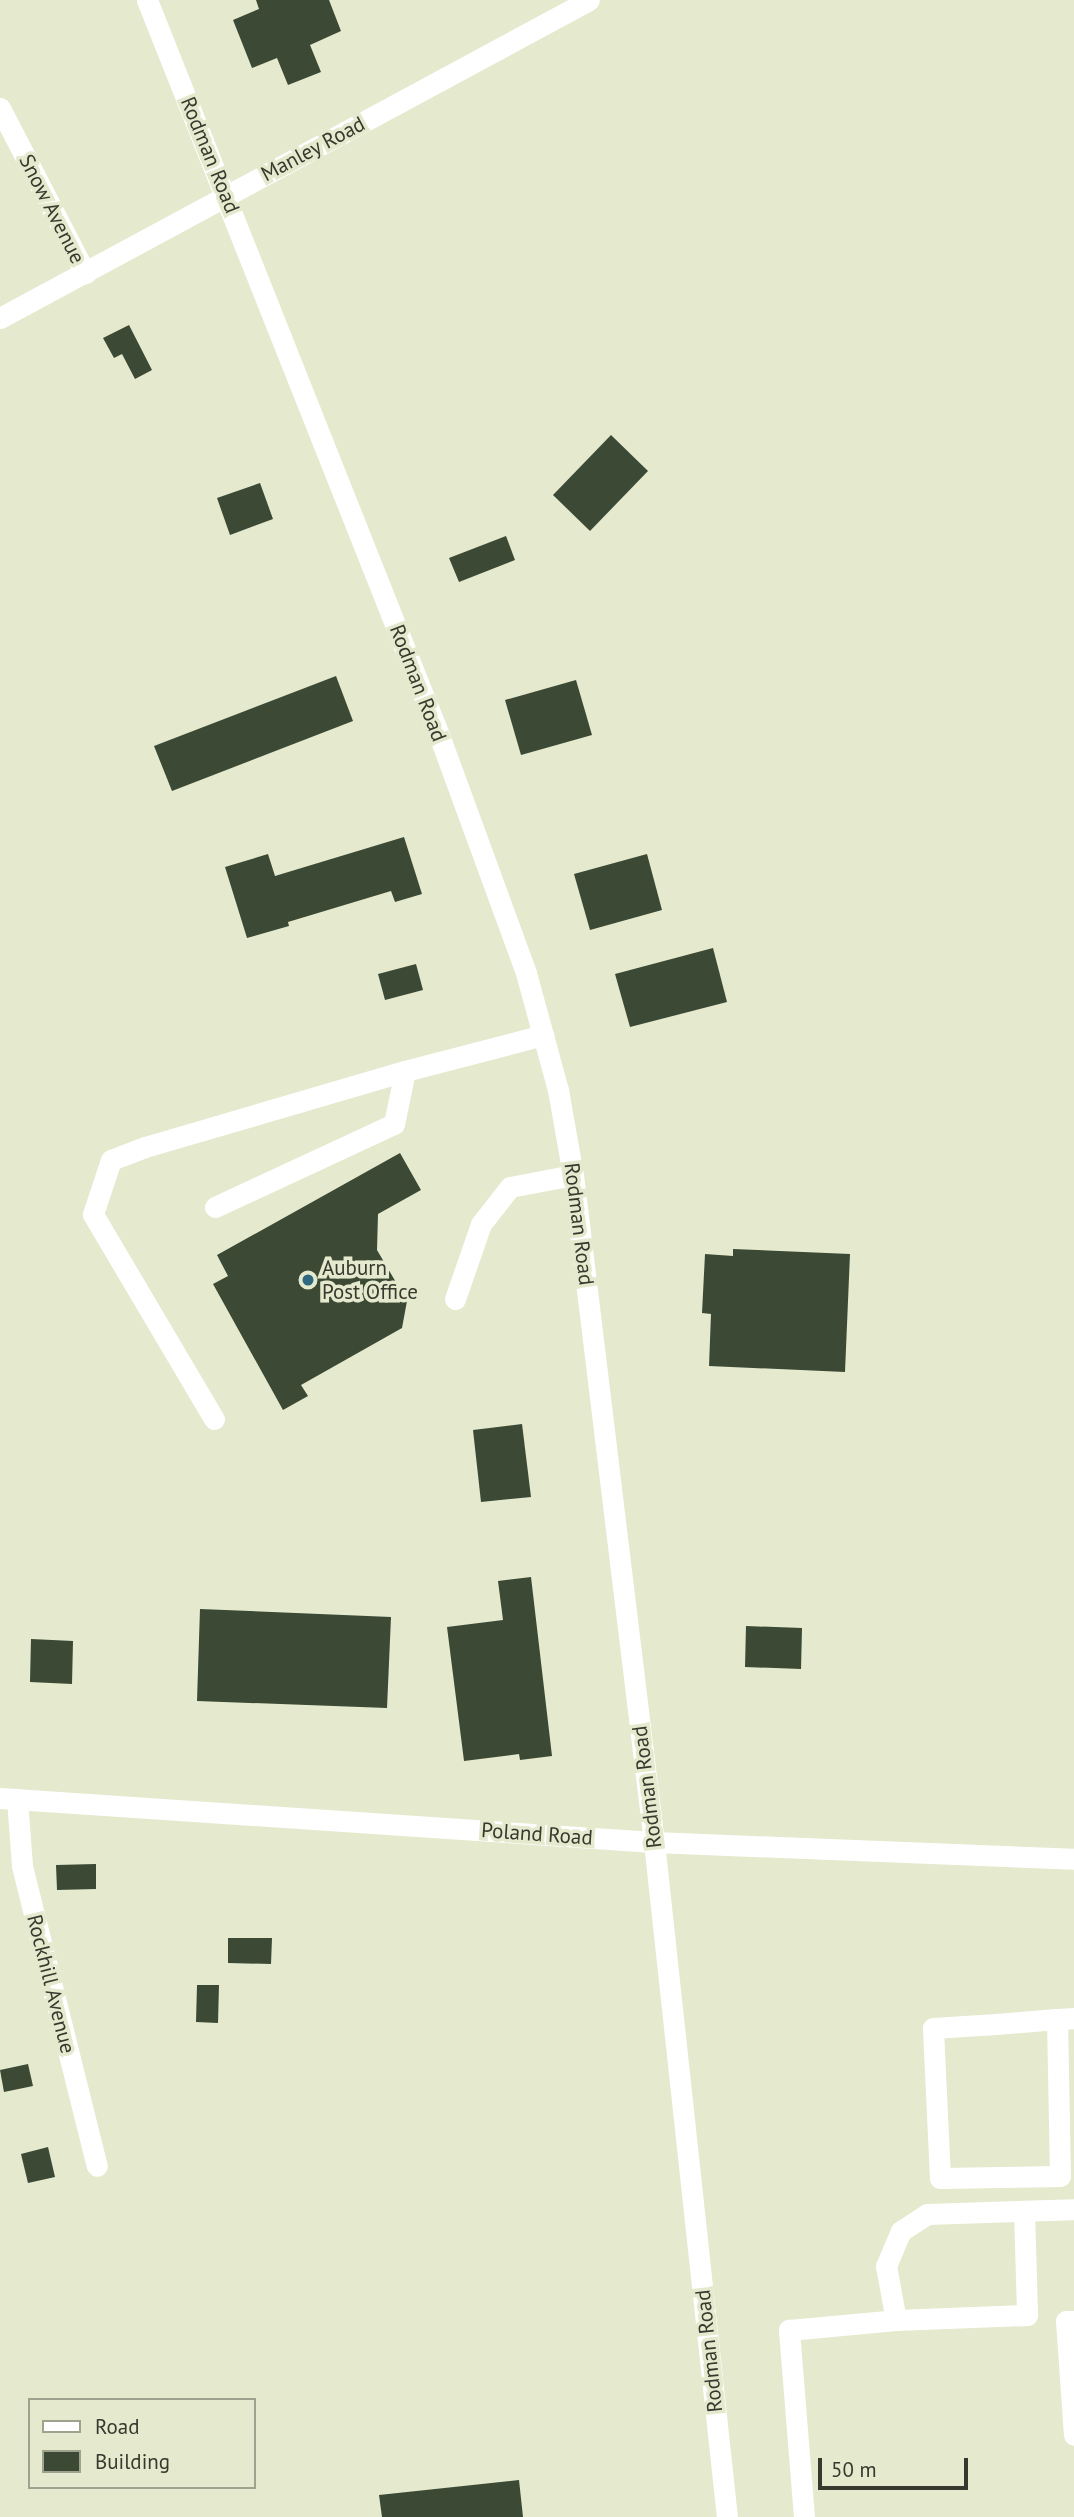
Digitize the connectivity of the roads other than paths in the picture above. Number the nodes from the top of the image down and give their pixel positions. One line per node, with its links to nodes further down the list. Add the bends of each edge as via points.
1 (147, 0): 4 (street, Rodman Road)
2 (589, 0): 4 (street, Manley Road)
3 (0, 108): 5 (street, Snow Avenue)
4 (226, 196): 5 (street, Manley Road); 7 (street, Rodman Road, via 439,736 512,932)
5 (85, 273): 6 (street, Manley Road)
6 (0, 318)
7 (543, 1035): 8 (street); 9 (street, Rodman Road)
8 (405, 1071): 10 (street, via 394,1124); 12 (street, via 111,1160 93,1214)
9 (573, 1175): 11 (street, via 510,1187 481,1224); 14 (street, Rodman Road)
10 (215, 1208)
11 (455, 1299)
12 (214, 1419)
13 (9, 1799): 14 (street, Poland Road); 17 (street, Rockhill Avenue)
14 (654, 1842): 15 (street, Poland Road); 24 (street, Rodman Road)
15 (1074, 1859)
16 (1066, 2019): 16 (street, via 933,2028 940,2178 1060,2176)
17 (97, 2166)
18 (1074, 2209): 19 (street)
19 (1024, 2211): 20 (street); 21 (street, via 927,2214 901,2231 886,2266)
20 (1027, 2315): 21 (street); 22 (street)
21 (895, 2320): 25 (street, via 789,2330)
22 (1070, 2321): 23 (street)
23 (1074, 2435)
24 (727, 2517)
25 (804, 2517)

